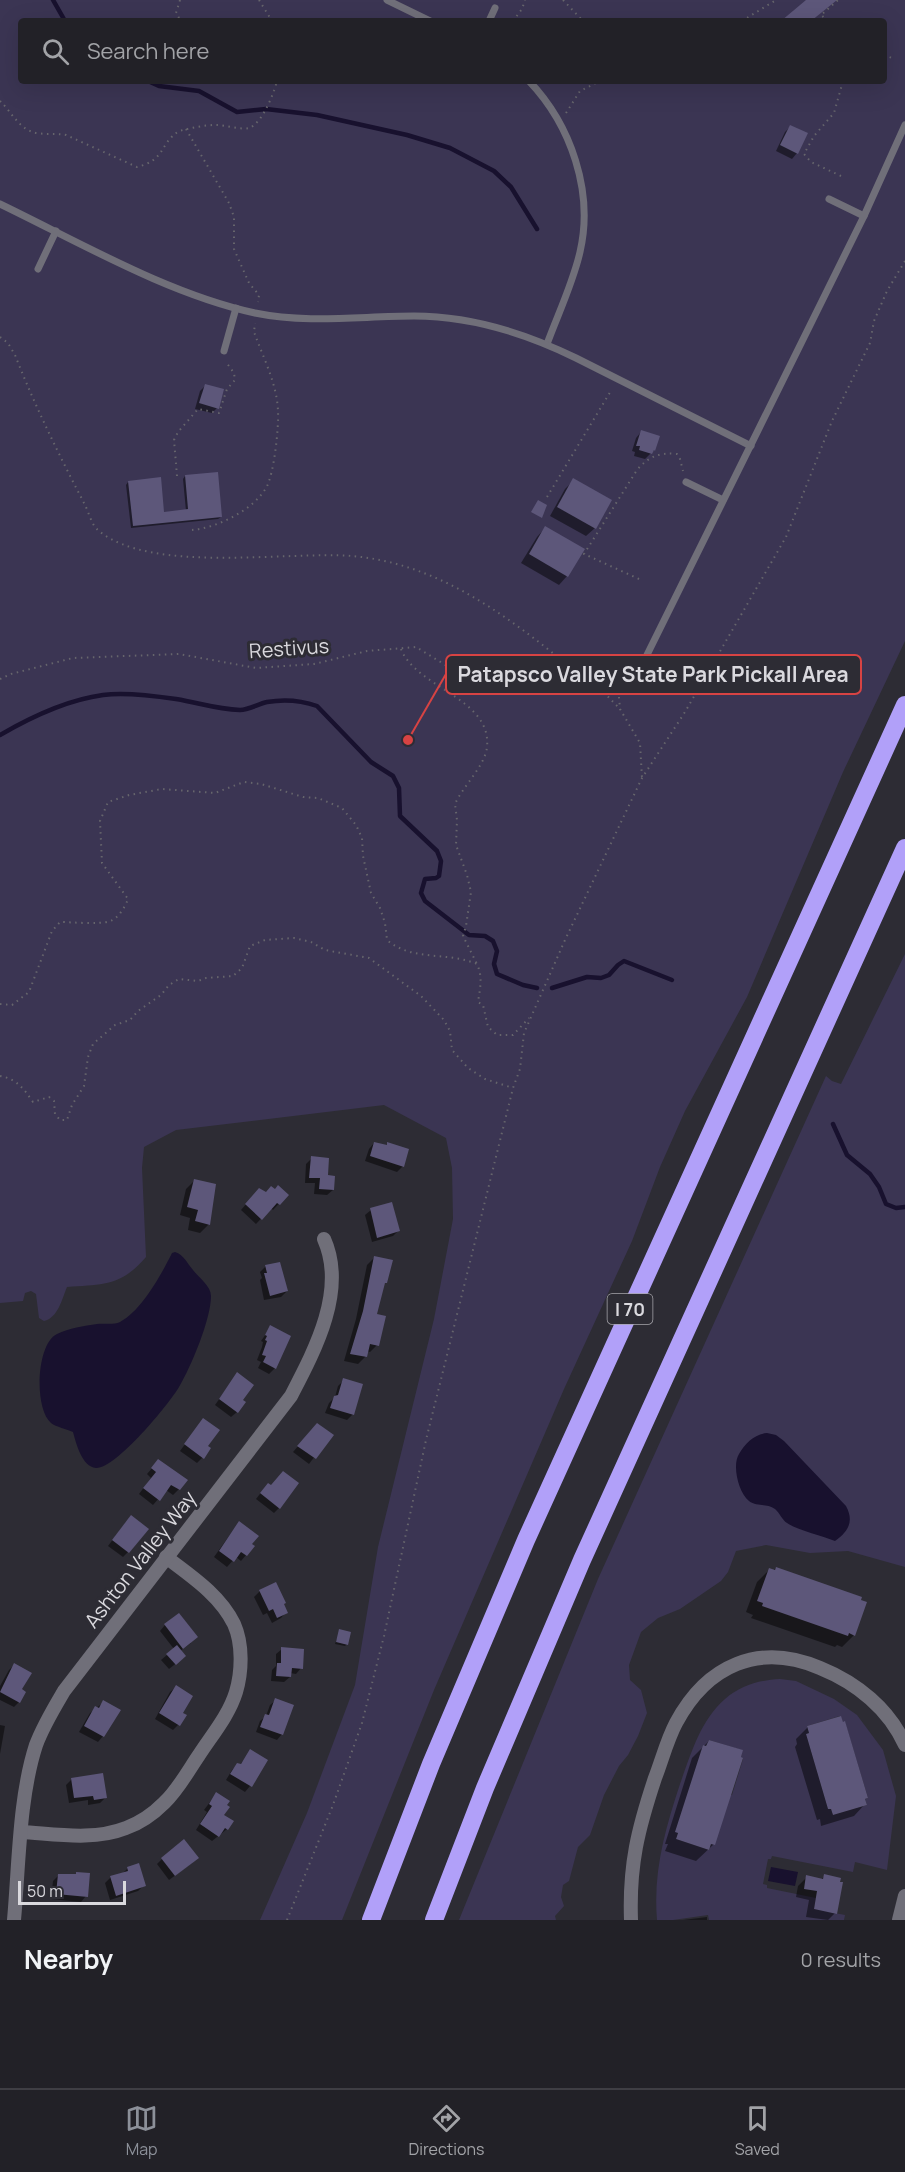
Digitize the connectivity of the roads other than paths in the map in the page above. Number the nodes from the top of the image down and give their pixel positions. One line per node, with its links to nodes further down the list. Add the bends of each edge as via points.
1 (387, 0): 3 (lane)
2 (495, 8): 4 (lane)
3 (424, 18)
4 (490, 18)
5 (532, 84): 13 (lane, via 561,123 581,185 580,254)
6 (905, 125): 9 (lane)
7 (829, 199): 9 (lane)
8 (0, 204): 10 (lane)
9 (864, 216): 15 (lane)
10 (56, 231): 11 (lane); 12 (lane, via 145,274)
11 (38, 269)
12 (237, 308): 13 (lane, via 289,318 454,319 484,323); 14 (lane)
13 (547, 344): 15 (lane)
14 (224, 351)
15 (751, 446): 17 (lane)
16 (686, 482): 17 (lane)
17 (723, 500): 18 (lane, via 641,667 631,676 618,675)
18 (600, 660)
19 (905, 705): 28 (highway, I 70, via 526,1539 431,1764)
20 (905, 848): 29 (highway, via 582,1560 485,1788)
21 (324, 1239): 22 (street, Ashton Valley Way, via 330,1252 333,1280 308,1363 291,1396)
22 (166, 1557): 24 (street, Ashton Valley Way, via 63,1691 47,1720 31,1766); 24 (street, via 209,1590 234,1625 240,1675 225,1715 180,1784 147,1818 108,1834)
23 (905, 1745): 30 (street, via 889,1718 863,1691 830,1671 789,1658 754,1658 736,1663 701,1689 676,1722 668,1740 634,1848)
24 (21, 1832): 27 (street, Ashton Valley Way)
25 (905, 1898): 26 (street)
26 (902, 1918)
27 (14, 1920)
28 (371, 1920)
29 (434, 1920)
30 (631, 1920)

